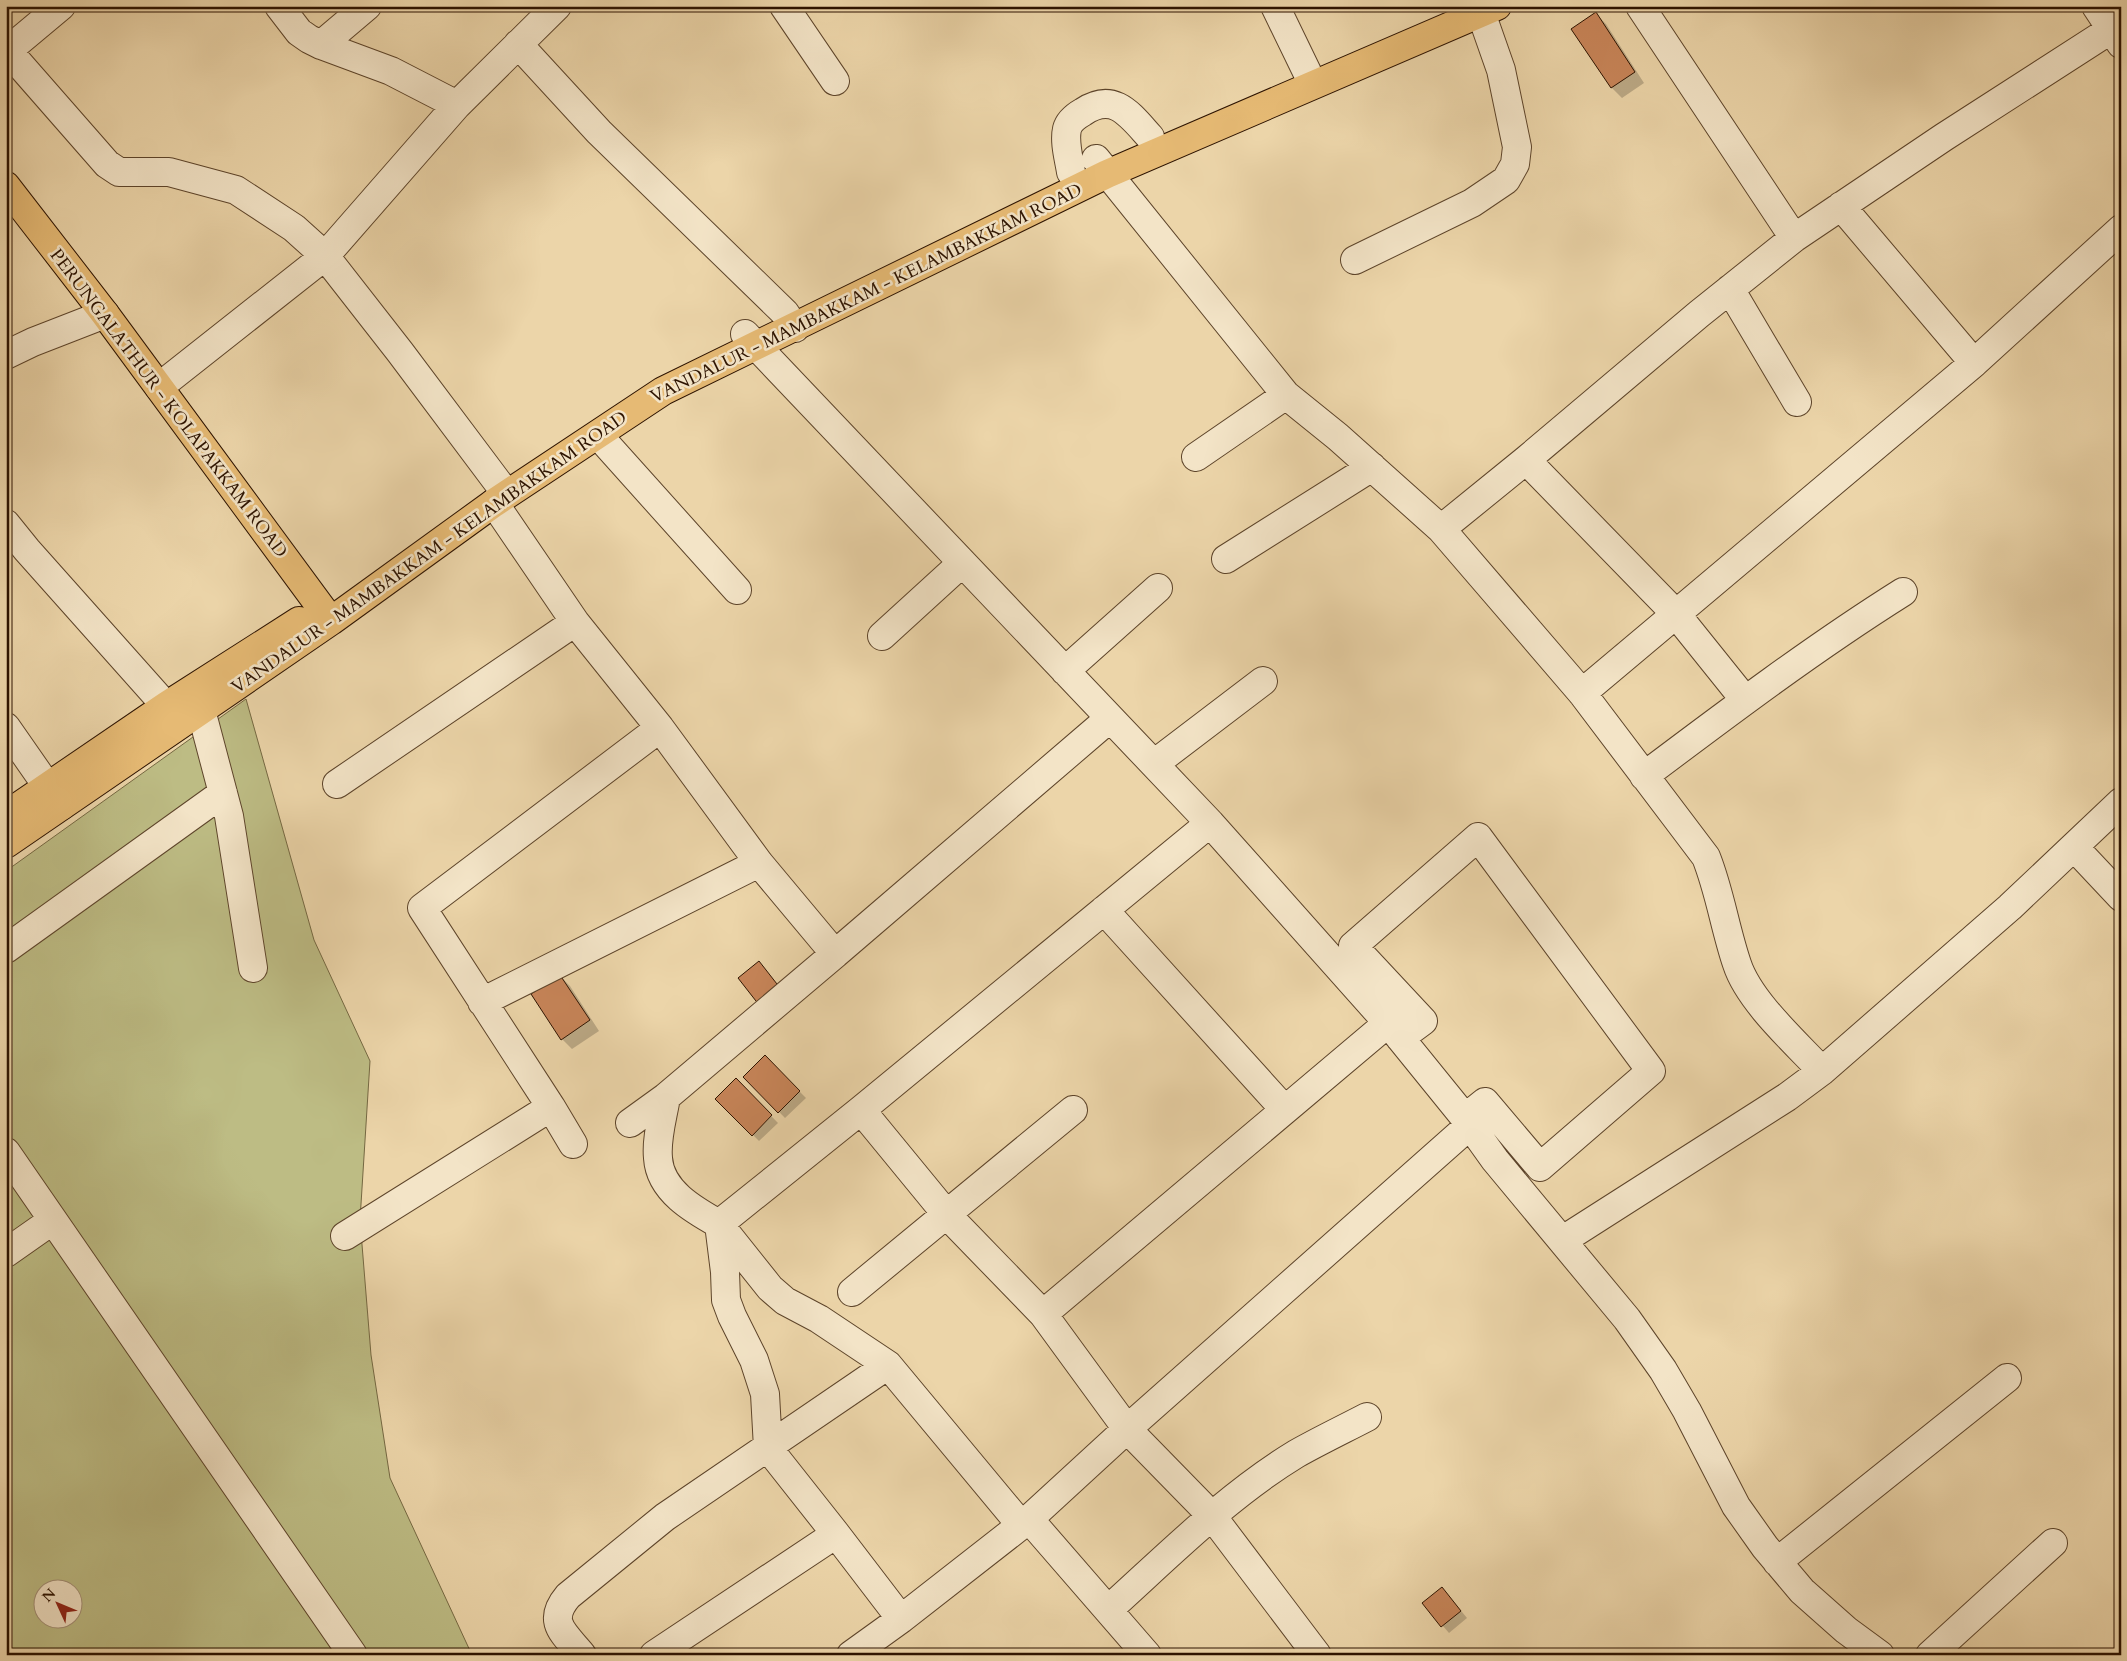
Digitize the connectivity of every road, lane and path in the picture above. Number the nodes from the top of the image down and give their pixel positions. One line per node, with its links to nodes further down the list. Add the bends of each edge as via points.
1 (61, 6): 13 (street)
2 (279, 6): 12 (street, via 299,32)
3 (367, 6): 12 (street)
4 (557, 6): 11 (street)
5 (784, 6): 15 (street)
6 (1275, 6): 14 (street)
7 (1640, 6): 23 (street)
8 (2096, 6): 10 (street)
9 (1479, 9): 14 (main road, VANDALUR - MAMBAKKAM - KELAMBAKKAM ROAD); 18 (main road, VANDALUR - MAMBAKKAM - KELAMBAKKAM ROAD); 25 (street, via 1501,70 1516,148 1515,164 1506,180 1472,203)
10 (2117, 32): 21 (street)
11 (518, 44): 16 (street); 28 (street, via 599,132)
12 (321, 45): 16 (street, via 391,71)
13 (7, 51): 24 (street, via 107,164 119,172 169,172 236,190 294,228)
14 (1307, 72): 17 (main road, VANDALUR - MAMBAKKAM - KELAMBAKKAM ROAD)
15 (835, 81)
16 (457, 105): 24 (street)
17 (1150, 137): 18 (main road, VANDALUR - MAMBAKKAM - KELAMBAKKAM ROAD); 19 (street, via 1128,111 1114,105 1099,104 1073,119 1068,128)
18 (1101, 167): 19 (main road, VANDALUR - MAMBAKKAM - KELAMBAKKAM ROAD); 28 (main road, VANDALUR - MAMBAKKAM - KELAMBAKKAM ROAD); 33 (street)
19 (1071, 172): 28 (main road, VANDALUR - MAMBAKKAM - KELAMBAKKAM ROAD)
20 (6, 186): 27 (main road, PERUNGALATHUR - KOLAPAKKAM ROAD)
21 (1841, 206): 23 (street); 31 (street)
22 (2121, 229): 31 (street)
23 (1794, 238): 26 (street)
24 (325, 256): 32 (street); 39 (street, via 400,352)
25 (1356, 260)
26 (1730, 289): 34 (street); 37 (street)
27 (105, 314): 30 (street); 32 (main road, PERUNGALATHUR - KOLAPAKKAM ROAD)
28 (790, 321): 29 (main road, VANDALUR - MAMBAKKAM - KELAMBAKKAM ROAD)
29 (750, 341): 35 (main road, VANDALUR - MAMBAKKAM - KELAMBAKKAM ROAD, via 663,391); 39 (main road, VANDALUR - MAMBAKKAM - KELAMBAKKAM ROAD, via 654,377); 43 (street)
30 (6, 355)
31 (1974, 363): 48 (street)
32 (159, 387): 47 (main road, PERUNGALATHUR - KOLAPAKKAM ROAD)
33 (1286, 395): 36 (street); 38 (street)
34 (1797, 402)
35 (598, 434): 39 (main road, VANDALUR - MAMBAKKAM - KELAMBAKKAM ROAD); 45 (street)
36 (1196, 457)
37 (1526, 460): 41 (street); 48 (street)
38 (1372, 467): 41 (street); 42 (street)
39 (496, 493): 47 (main road, VANDALUR - MAMBAKKAM - KELAMBAKKAM ROAD); 49 (street)
40 (6, 524): 55 (street)
41 (1441, 529): 53 (street)
42 (1226, 559)
43 (962, 563): 50 (street); 51 (street)
44 (1158, 588): 51 (street)
45 (737, 590)
46 (1903, 592): 54 (street, via 1856,621)
47 (326, 614): 55 (main road, VANDALUR - MAMBAKKAM - KELAMBAKKAM ROAD); 56 (main road, VANDALUR - MAMBAKKAM - KELAMBAKKAM ROAD)
48 (1676, 614): 53 (street); 54 (street)
49 (575, 622): 59 (street); 62 (street)
50 (882, 636)
51 (1064, 671): 57 (street)
52 (1263, 681): 60 (street)
53 (1582, 693): 61 (street)
54 (1745, 700): 61 (street)
55 (166, 706): 64 (main road, VANDALUR - MAMBAKKAM - KELAMBAKKAM ROAD)
56 (201, 710): 63 (street); 64 (main road, VANDALUR - MAMBAKKAM - KELAMBAKKAM ROAD)
57 (1110, 718): 60 (street); 74 (street)
58 (6, 727): 64 (street)
59 (660, 728): 70 (street); 76 (street, via 422,908)
60 (1154, 764): 67 (street)
61 (1644, 776): 78 (street, via 1706,857 1737,965 1750,991)
62 (337, 784)
63 (223, 793): 73 (street); 75 (street)
64 (54, 796): 66 (main road, VANDALUR - MAMBAKKAM - KELAMBAKKAM ROAD); 68 (main road, VANDALUR - MAMBAKKAM - KELAMBAKKAM ROAD)
65 (2121, 802): 69 (street)
66 (6, 815)
67 (1210, 823): 72 (street); 77 (street)
68 (6, 844)
69 (2074, 847): 71 (street); 78 (street)
70 (759, 863): 74 (street); 76 (street)
71 (2121, 897)
72 (1104, 910): 81 (street); 83 (street)
73 (6, 949)
74 (835, 954): 79 (street)
75 (253, 968)
76 (482, 1002): 80 (street)
77 (1394, 1030): 83 (street); 84 (street); 84 (street, via 1423,1021 1352,946 1478,836 1651,1071 1540,1167 1485,1102)
78 (1822, 1071): 92 (street, via 1787,1097)
79 (666, 1097): 85 (street); 90 (street, via 658,1147 663,1177 677,1197)
80 (551, 1107): 86 (street); 91 (street)
81 (861, 1110): 88 (street); 90 (street)
82 (1073, 1110): 88 (street)
83 (1284, 1110): 95 (street)
84 (1468, 1121): 92 (street, via 1495,1160); 99 (street)
85 (630, 1123)
86 (573, 1144)
87 (6, 1152): 89 (street)
88 (948, 1216): 94 (street); 95 (street)
89 (53, 1220): 93 (street); 109 (street)
90 (719, 1224): 96 (street, via 770,1288 785,1301 819,1319); 100 (street, via 726,1272 726,1300 754,1360 765,1394)
91 (345, 1236)
92 (1563, 1240): 105 (street, via 1663,1370 1736,1506)
93 (6, 1253)
94 (852, 1292)
95 (1043, 1314): 99 (street)
96 (888, 1365): 100 (street); 102 (street)
97 (2007, 1378): 105 (street)
98 (1367, 1417): 101 (street, via 1296,1454)
99 (1127, 1429): 101 (street); 102 (street)
100 (768, 1448): 103 (street); 110 (street, via 665,1517 568,1596 558,1610 558,1620 560,1628)
101 (1212, 1516): 106 (street); 113 (street)
102 (1025, 1522): 106 (street); 107 (street)
103 (836, 1534): 107 (street); 111 (street)
104 (2053, 1543): 115 (street)
105 (1777, 1562): 114 (street, via 1802,1591)
106 (1108, 1610): 108 (street)
107 (901, 1619): 112 (street)
108 (1145, 1654)
109 (353, 1655)
110 (582, 1655)
111 (654, 1655)
112 (851, 1655)
113 (1317, 1655)
114 (1880, 1655)
115 (1930, 1655)

